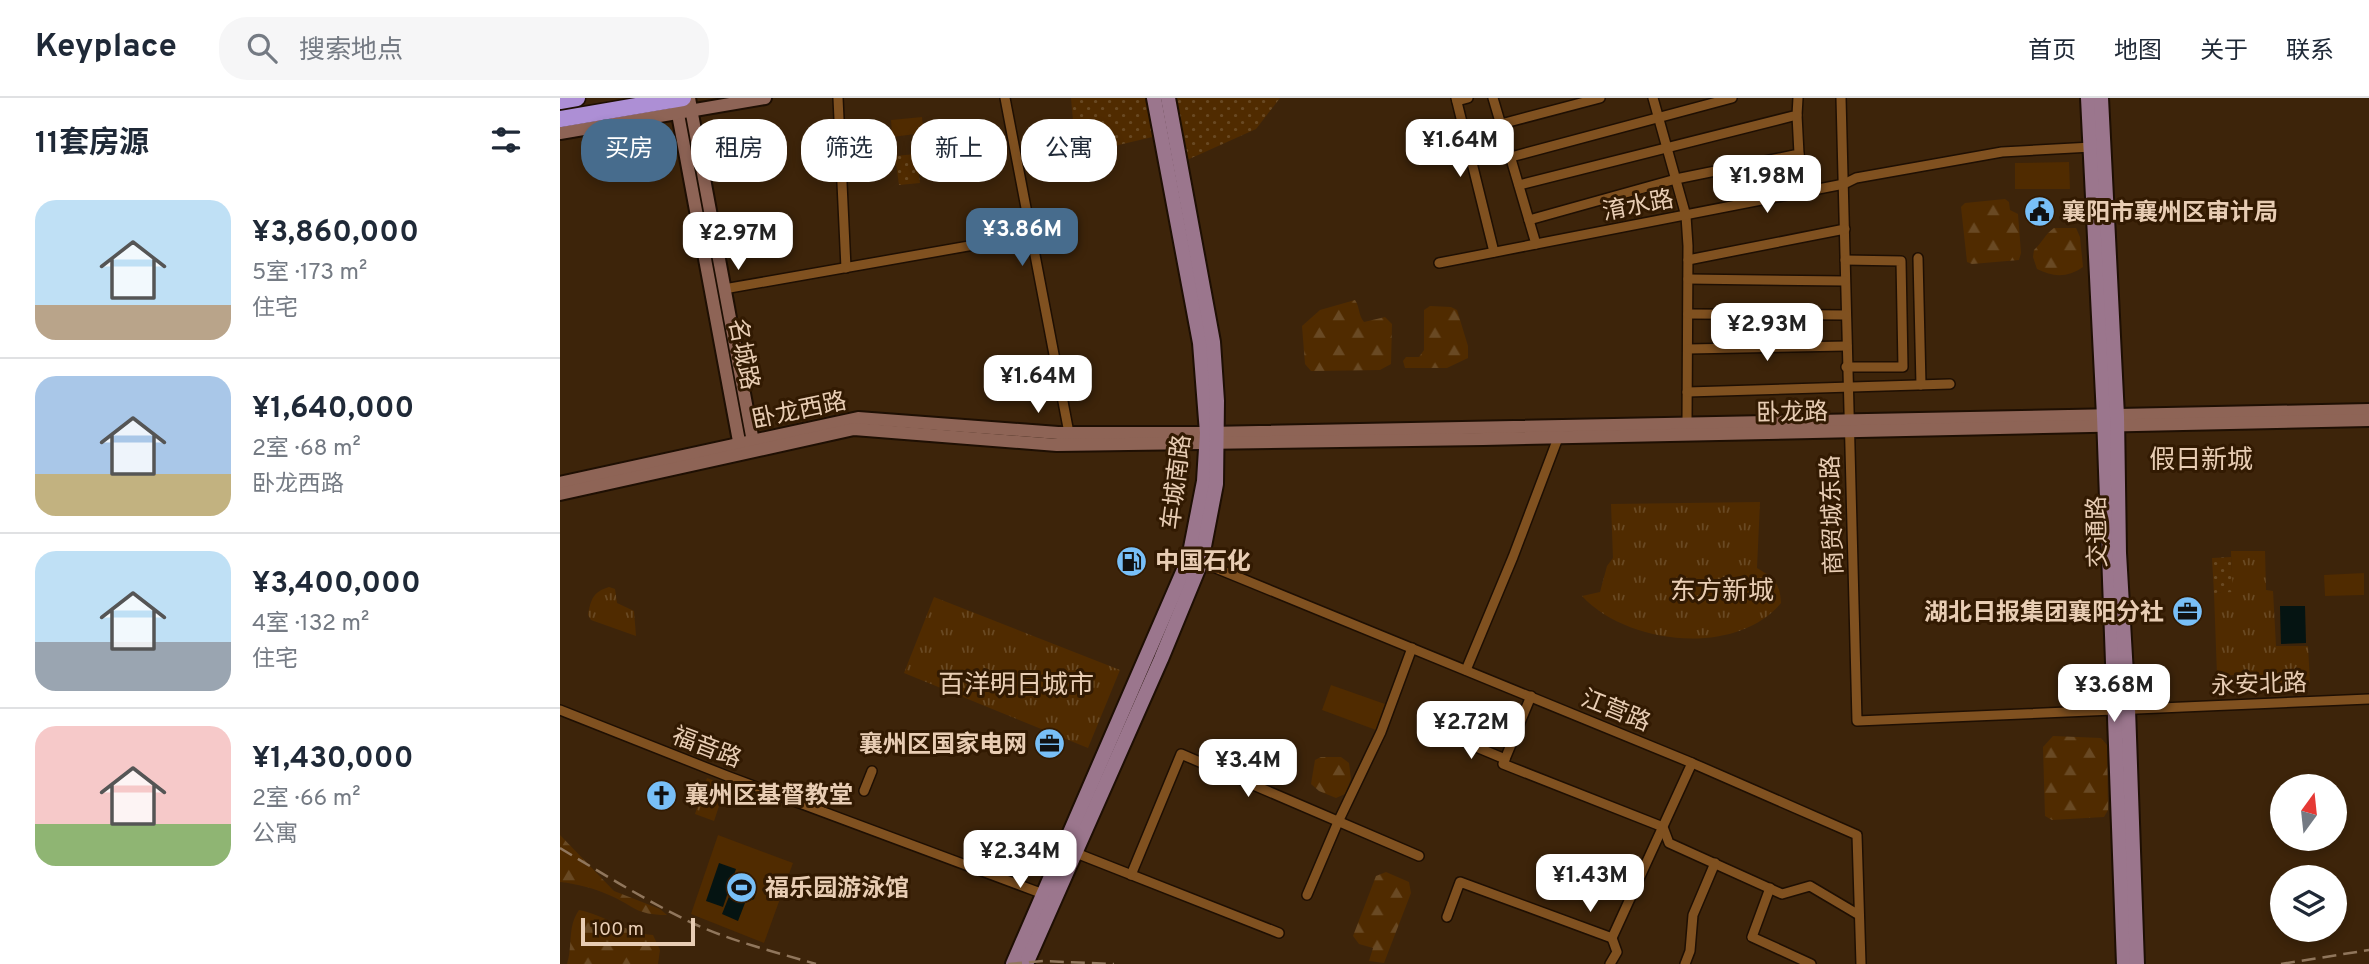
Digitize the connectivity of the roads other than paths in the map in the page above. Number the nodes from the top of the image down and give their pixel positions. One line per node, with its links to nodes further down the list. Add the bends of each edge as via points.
1 (577, 98): 17 (highway)
2 (765, 98): 18 (main road)
3 (838, 98): 42 (street)
4 (1005, 98): 35 (street)
5 (1154, 98): 61 (main road, 车城南路, via 1200,343)
6 (1168, 98): 61 (main road, 车城南路, via 1213,342)
7 (1468, 98): 16 (street)
8 (1493, 98): 22 (street)
9 (1600, 98): 22 (street)
10 (1653, 98): 20 (street)
11 (1732, 98): 20 (street)
12 (1798, 98): 19 (street)
13 (1841, 98): 29 (street, 商贸城东路)
14 (2088, 98): 24 (main road, 交通路)
15 (2101, 98): 57 (main road, 交通路)
16 (1456, 99): 37 (street)
17 (560, 101)
18 (682, 103): 21 (highway); 23 (main road); 45 (main road, 名城路); 63 (main road, 名城路)
19 (1797, 115): 25 (street); 26 (street)
20 (1658, 118): 25 (street); 27 (street)
21 (560, 119)
22 (1501, 124): 27 (street)
23 (560, 133)
24 (2092, 147): 29 (street, 淯水路, via 2002,152); 57 (main road, 交通路)
25 (1667, 148): 28 (street); 30 (street)
26 (1799, 154): 28 (street); 31 (street)
27 (1511, 157): 30 (street)
28 (1676, 179): 32 (street); 33 (street)
29 (1844, 184): 31 (street, 淯水路); 34 (street, 商贸城东路)
30 (1519, 185): 33 (street)
31 (1802, 193): 32 (street, 淯水路)
32 (1686, 216): 36 (street, 淯水路); 39 (street)
33 (1529, 219): 36 (street)
34 (1844, 229): 39 (street); 40 (street, 商贸城东路)
35 (1031, 235): 42 (street); 60 (street)
36 (1536, 244): 37 (street, 淯水路)
37 (1494, 252): 41 (street, 淯水路)
38 (1918, 258): 52 (street)
39 (1688, 260): 43 (street)
40 (1845, 260): 44 (street, 商贸城东路); 50 (street, via 1901,261 1903,367)
41 (1439, 263)
42 (846, 268): 45 (street)
43 (1688, 279): 44 (street); 46 (street)
44 (1846, 281): 47 (street, 商贸城东路)
45 (724, 289): 63 (main road, 名城路)
46 (1688, 314): 47 (street); 49 (street)
47 (1846, 315): 48 (street, 商贸城东路)
48 (1847, 346): 49 (street); 50 (street, 商贸城东路)
49 (1688, 349): 54 (street)
50 (1846, 367): 53 (street, 商贸城东路)
51 (1950, 384): 52 (street)
52 (1921, 385): 53 (street)
53 (1847, 387): 54 (street); 59 (street, 商贸城东路)
54 (1687, 392): 58 (street)
55 (2369, 410): 57 (main road, 卧龙路)
56 (2369, 420): 57 (main road, 卧龙路)
57 (2110, 421): 59 (main road, 卧龙路); 71 (main road, 交通路)
58 (1687, 423): 59 (main road, 卧龙路); 61 (main road, 卧龙路)
59 (1848, 427): 62 (main road, 卧龙路); 73 (street, 商贸城东路)
60 (1069, 433): 61 (main road, 卧龙西路); 63 (main road, 卧龙西路, via 858,418)
61 (1212, 438): 62 (main road, 卧龙路); 63 (main road, 卧龙西路, via 1057,445 854,429); 66 (main road, 车城南路, via 1216,484); 81 (main road, 车城南路, via 1189,558)
62 (1558, 438): 68 (street)
63 (747, 447): 64 (main road, 卧龙西路); 65 (main road, 卧龙西路)
64 (560, 483)
65 (560, 494)
66 (1201, 562): 67 (street, 江营路); 81 (main road, 车城南路, via 1161,659)
67 (1412, 648): 68 (street, 江营路); 79 (street, via 1381,732)
68 (1466, 670): 69 (street, 江营路)
69 (1531, 696): 75 (street); 76 (street, 江营路)
70 (2369, 699): 71 (street, 永安北路)
71 (2121, 709): 73 (street, 永安北路); 101 (main road, 交通路); 102 (main road, 交通路)
72 (560, 710): 87 (street, 福音路)
73 (1857, 720)
74 (1450, 736): 75 (street)
75 (1505, 759): 80 (street, via 1503,764)
76 (1692, 763): 80 (street); 89 (street, 江营路, via 1857,835)
77 (872, 771): 78 (street)
78 (864, 791)
79 (1338, 822): 83 (street); 85 (street, via 1181,754); 88 (street)
80 (1663, 827): 84 (street, via 1670,843); 92 (street)
81 (1075, 836): 82 (main road); 87 (main road, via 1054,855); 94 (main road, 车城南路); 95 (main road, 车城南路)
82 (1081, 855): 85 (street); 96 (main road)
83 (1419, 856)
84 (1715, 863): 86 (street); 98 (street, via 1693,915)
85 (1131, 875): 91 (street)
86 (1770, 888): 89 (street, via 1782,894 1810,886); 99 (street, via 1752,937)
87 (1038, 892): 93 (main road)
88 (1307, 895)
89 (1859, 915): 100 (street, 江营路)
90 (1447, 917): 92 (street, via 1460,883)
91 (1279, 933)
92 (1612, 938): 97 (street, via 1617,952)
93 (1006, 964)
94 (1013, 964)
95 (1026, 964)
96 (1033, 964)
97 (1610, 964)
98 (1685, 964)
99 (1811, 964)
100 (1861, 964)
101 (2124, 964)
102 (2137, 964)

